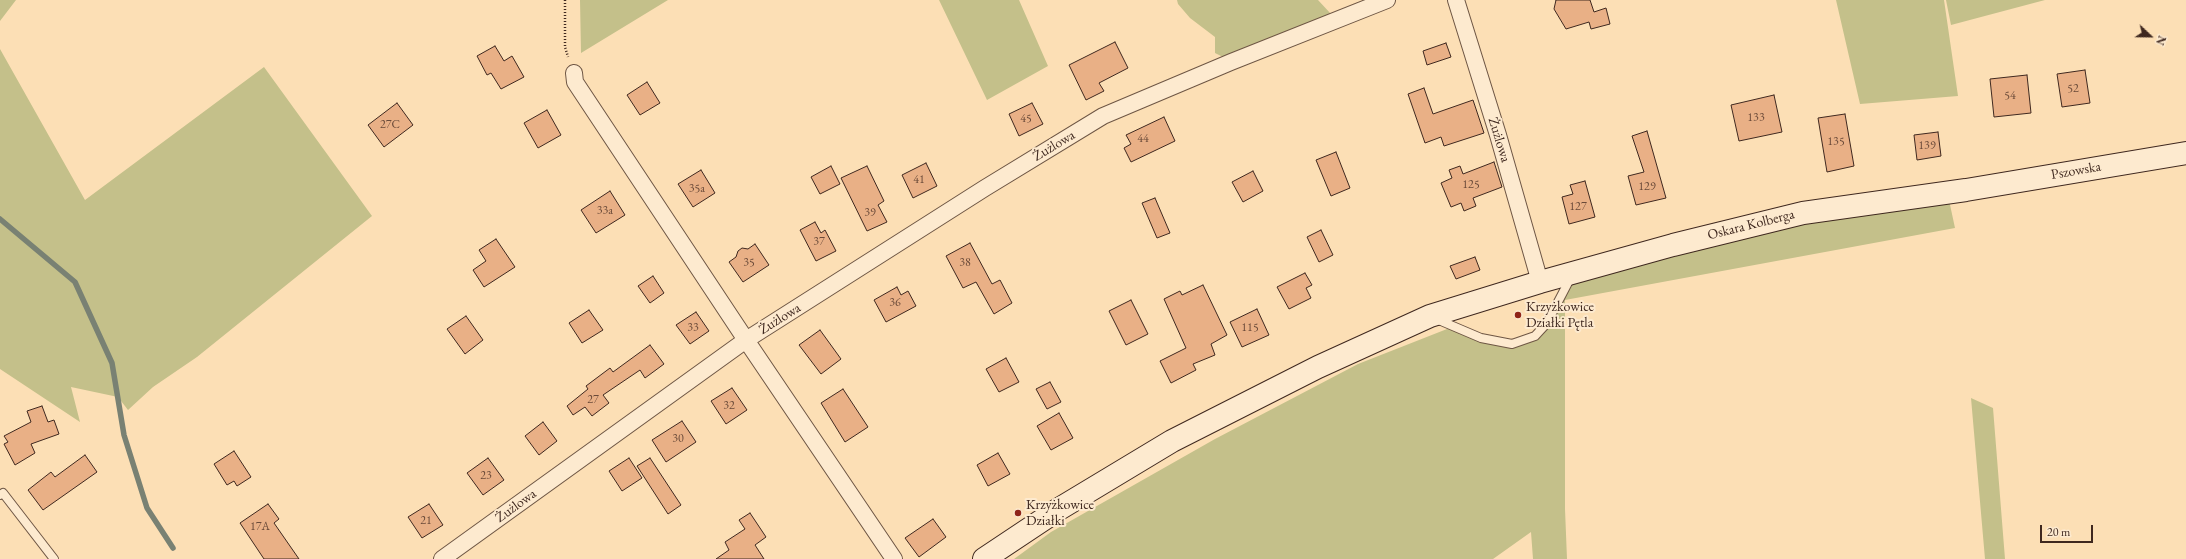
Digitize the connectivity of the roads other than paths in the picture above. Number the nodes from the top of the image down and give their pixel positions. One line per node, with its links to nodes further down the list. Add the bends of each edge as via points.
1 (1388, 0): 9 (street, Żużlowa, via 1103,116)
2 (1456, 0): 7 (street, Żużlowa)
3 (574, 73): 9 (street, Żużlowa, via 575,82)
4 (2186, 153): 5 (main road, Pszowska)
5 (1966, 190): 6 (main road, Oskara Kolberga, via 1802,213)
6 (1573, 272): 7 (main road, Oskara Kolberga); 8 (lane, via 1547,323 1535,336 1512,344 1482,338)
7 (1540, 282): 8 (main road, Oskara Kolberga)
8 (1430, 316): 11 (main road, Oskara Kolberga, via 1318,367 1172,441 1059,509)
9 (746, 340): 13 (street, Żużlowa); 14 (street, Żużlowa)
10 (0, 495): 12 (lane, via 3,493)
11 (993, 553)
12 (54, 559)
13 (442, 559)
14 (894, 559)

